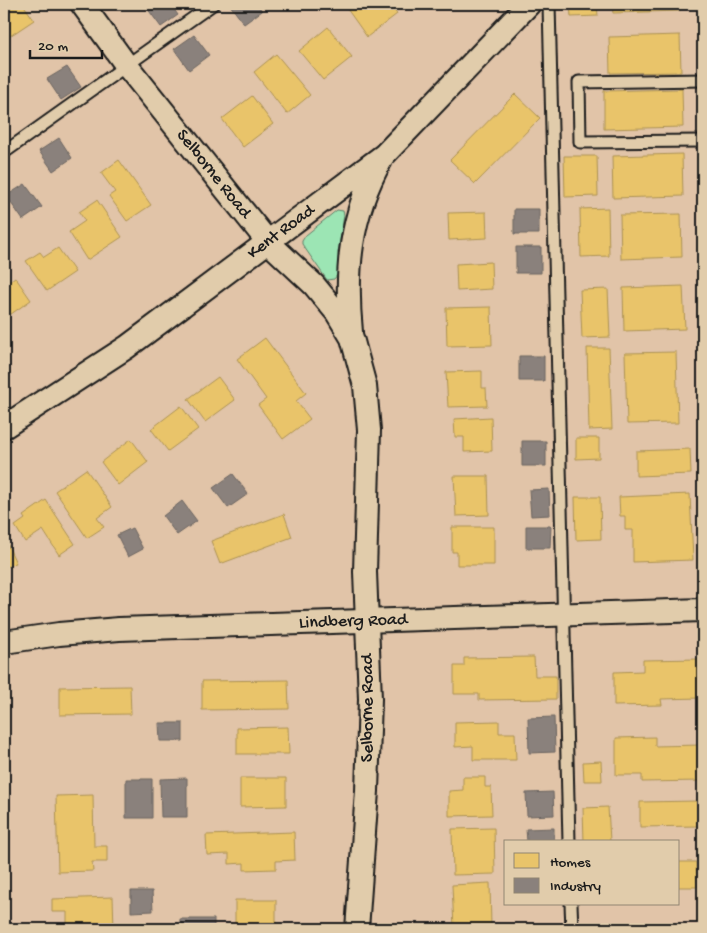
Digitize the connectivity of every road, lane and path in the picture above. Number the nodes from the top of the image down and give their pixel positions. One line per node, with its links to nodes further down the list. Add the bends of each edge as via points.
1 (82, 4): 5 (street, Selborne Road)
2 (213, 4): 5 (lane)
3 (529, 4): 9 (street, Kent Road)
4 (549, 4): 14 (lane)
5 (127, 66): 8 (lane); 10 (street, Selborne Road)
6 (703, 80): 7 (lane, via 579,82 580,142)
7 (703, 141)
8 (6, 151)
9 (384, 155): 10 (street, Kent Road); 11 (street, Selborne Road, via 369,181 354,230 348,287)
10 (268, 242): 11 (street, Selborne Road, via 314,285); 12 (street, Kent Road, via 127,347)
11 (352, 338): 15 (street, Selborne Road, via 365,386 369,430 365,572)
12 (4, 427)
13 (703, 610): 14 (street, Lindberg Road)
14 (564, 615): 15 (street, Lindberg Road); 17 (lane)
15 (367, 621): 16 (street, Lindberg Road, via 119,629); 19 (street, Selborne Road, via 370,699)
16 (4, 642)
17 (569, 840)
18 (571, 906): 20 (lane)
19 (357, 929)
20 (572, 929)

